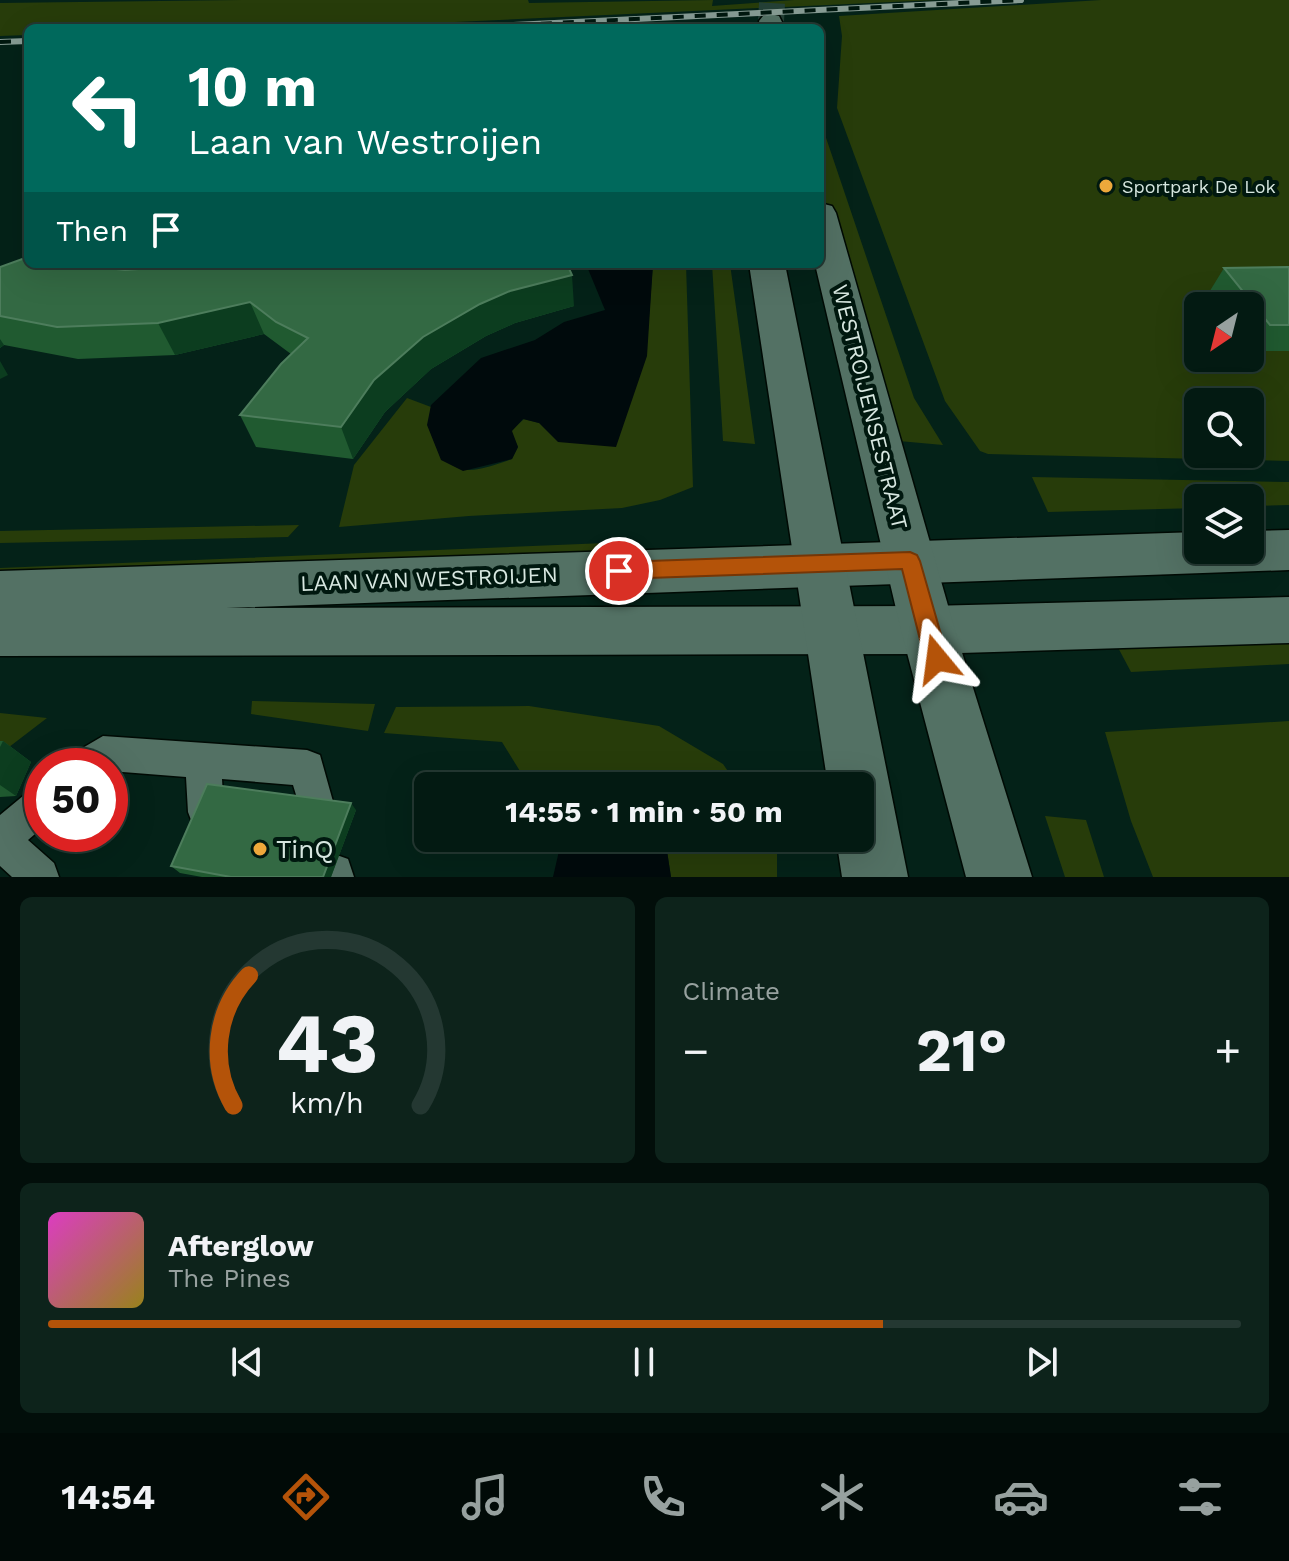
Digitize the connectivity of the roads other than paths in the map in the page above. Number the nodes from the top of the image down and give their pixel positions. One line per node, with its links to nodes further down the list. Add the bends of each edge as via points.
1 (824, 228): 4 (street, WESTROIJENSESTRAAT)
2 (768, 268): 5 (street)
3 (1289, 550): 4 (street, LAAN VAN WESTROIJEN)
4 (910, 561): 5 (street, LAAN VAN WESTROIJEN); 9 (street, WESTROIJENSESTRAAT)
5 (819, 563): 6 (street, LAAN VAN WESTROIJEN); 8 (street)
6 (0, 593)
7 (1289, 620): 9 (street)
8 (831, 630): 9 (street); 10 (street); 13 (street)
9 (928, 630): 21 (street, WESTROIJENSESTRAAT)
10 (0, 632)
11 (128, 755): 12 (lane)
12 (203, 760): 14 (lane, via 257,782 307,768); 15 (lane)
13 (856, 772)
14 (316, 805)
15 (206, 812)
16 (24, 819): 17 (lane)
17 (0, 840): 19 (lane)
18 (870, 852): 20 (street)
19 (40, 877)
20 (875, 877)
21 (999, 877)

